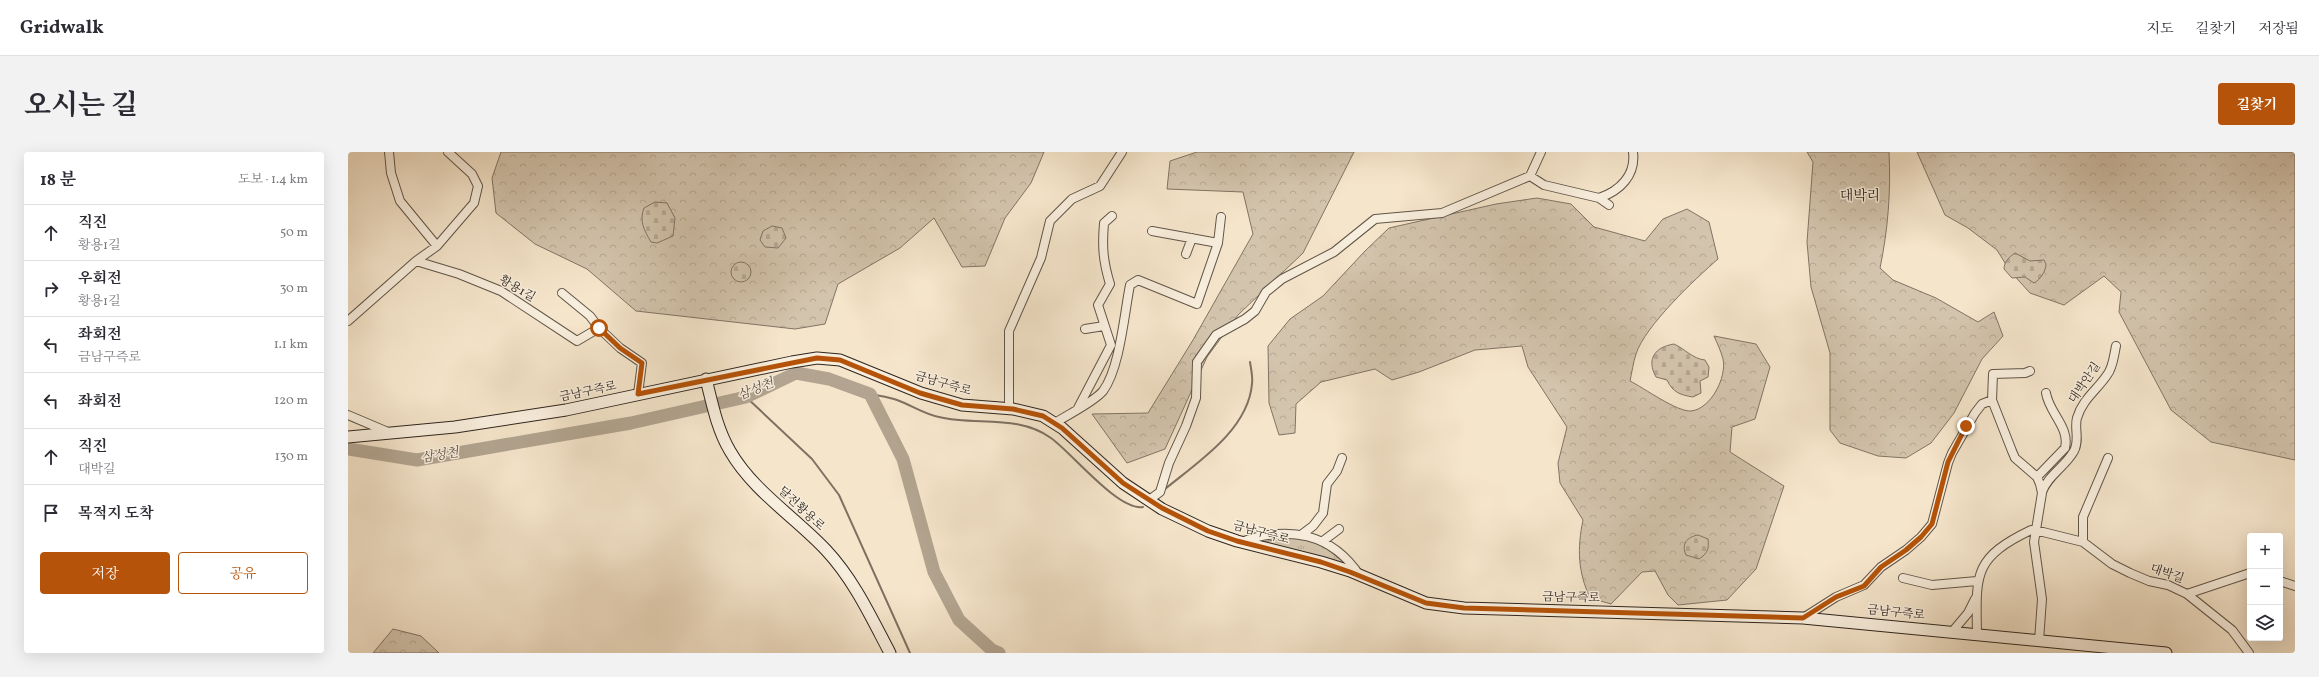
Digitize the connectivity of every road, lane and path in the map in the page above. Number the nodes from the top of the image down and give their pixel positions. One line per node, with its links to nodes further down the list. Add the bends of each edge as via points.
1 (389, 152): 14 (street, via 391,173 400,201)
2 (448, 152): 14 (street, via 472,174 478,186 474,203)
3 (1122, 152): 28 (street, via 1100,186 1072,199 1050,221 1041,258 1010,331)
4 (1541, 152): 6 (street)
5 (1633, 152): 7 (street, via 1634,166 1627,179 1612,193)
6 (1530, 176): 7 (street, via 1544,185); 38 (street, via 1442,213 1375,219 1334,252 1282,279 1266,292 1255,311 1216,335 1197,362 1196,398 1160,492)
7 (1599, 198): 8 (street)
8 (1609, 205)
9 (1112, 216): 19 (street, via 1104,223 1102,242 1103,262 1110,284 1098,305)
10 (1221, 217): 13 (street)
11 (1152, 231): 12 (street)
12 (1192, 238): 13 (street); 15 (street)
13 (1218, 243): 29 (street, via 1197,304 1138,280 1130,285 1114,368 1103,391)
14 (437, 246): 16 (street)
15 (1186, 254)
16 (416, 261): 18 (street); 20 (street, 황용1길, via 459,274 501,292 577,341)
17 (562, 293): 20 (street, via 590,316)
18 (348, 321)
19 (1104, 326): 21 (street); 29 (street, via 1111,345)
20 (599, 328): 26 (street, via 620,348 642,363)
21 (1085, 329)
22 (2116, 346): 37 (street, 대박안길, via 2108,375 2087,398 2076,419 2075,449 2045,483)
23 (2030, 371): 27 (street, via 1993,374)
24 (707, 384): 26 (main road, 금남구즉로); 28 (main road, 금남구즉로, via 817,358 840,360 920,393 962,405); 58 (main road, 달전황용로, via 717,420 730,450 752,481 826,550 842,570 859,595)
25 (2046, 393): 36 (street, 대박안길, via 2047,401 2064,430 2066,443 2065,448)
26 (638, 394): 32 (main road, 금남구즉로, via 559,412)
27 (1992, 400): 36 (street, via 2015,458); 53 (street, via 1982,404 1966,426 1948,462 1932,524 1911,546 1881,567 1864,586 1836,597)
28 (1009, 408): 31 (main road, 금남구즉로, via 1043,416)
29 (1077, 408): 31 (street)
30 (348, 415): 32 (street, 금남구즉로)
31 (1054, 423): 38 (main road, 금남구즉로, via 1123,483)
32 (392, 433): 33 (main road, 금남구즉로)
33 (348, 437)
34 (1342, 458): 41 (street, via 1337,471 1327,484 1323,513 1313,526)
35 (2108, 458): 44 (street, via 2083,517)
36 (2037, 476): 37 (street, 대박안길)
37 (2042, 493): 40 (street, 대박안길)
38 (1150, 500): 43 (main road, 금남구즉로, via 1208,531)
39 (1339, 529): 42 (street)
40 (2036, 530): 44 (street, 대박길); 48 (street, via 2009,540 1995,550 1983,565); 56 (street, 대박안길, via 2035,558 2042,599)
41 (1301, 535): 42 (street, via 1313,536); 43 (street, via 1255,537)
42 (1323, 541): 46 (street, via 1350,559)
43 (1240, 542): 46 (main road, 금남구즉로, via 1321,562)
44 (2083, 542): 51 (street, 대박길, via 2112,564 2130,573)
45 (2247, 574): 51 (street, 대박길)
46 (1361, 576): 53 (main road, 금남구즉로, via 1426,603 1464,608)
47 (1903, 578): 48 (street, via 1932,585)
48 (1977, 581): 52 (street)
49 (2283, 582): 50 (street)
50 (2295, 586)
51 (2187, 594): 57 (street, via 2232,630)
52 (1976, 597): 54 (street, via 1968,613); 55 (street)
53 (1803, 618): 54 (main road, 금남구즉로)
54 (1952, 632): 55 (main road, 금남구즉로)
55 (1976, 634): 56 (main road, 금남구즉로)
56 (2039, 641): 59 (main road, 금남구즉로)
57 (2248, 650)
58 (890, 653)
59 (2166, 653)

